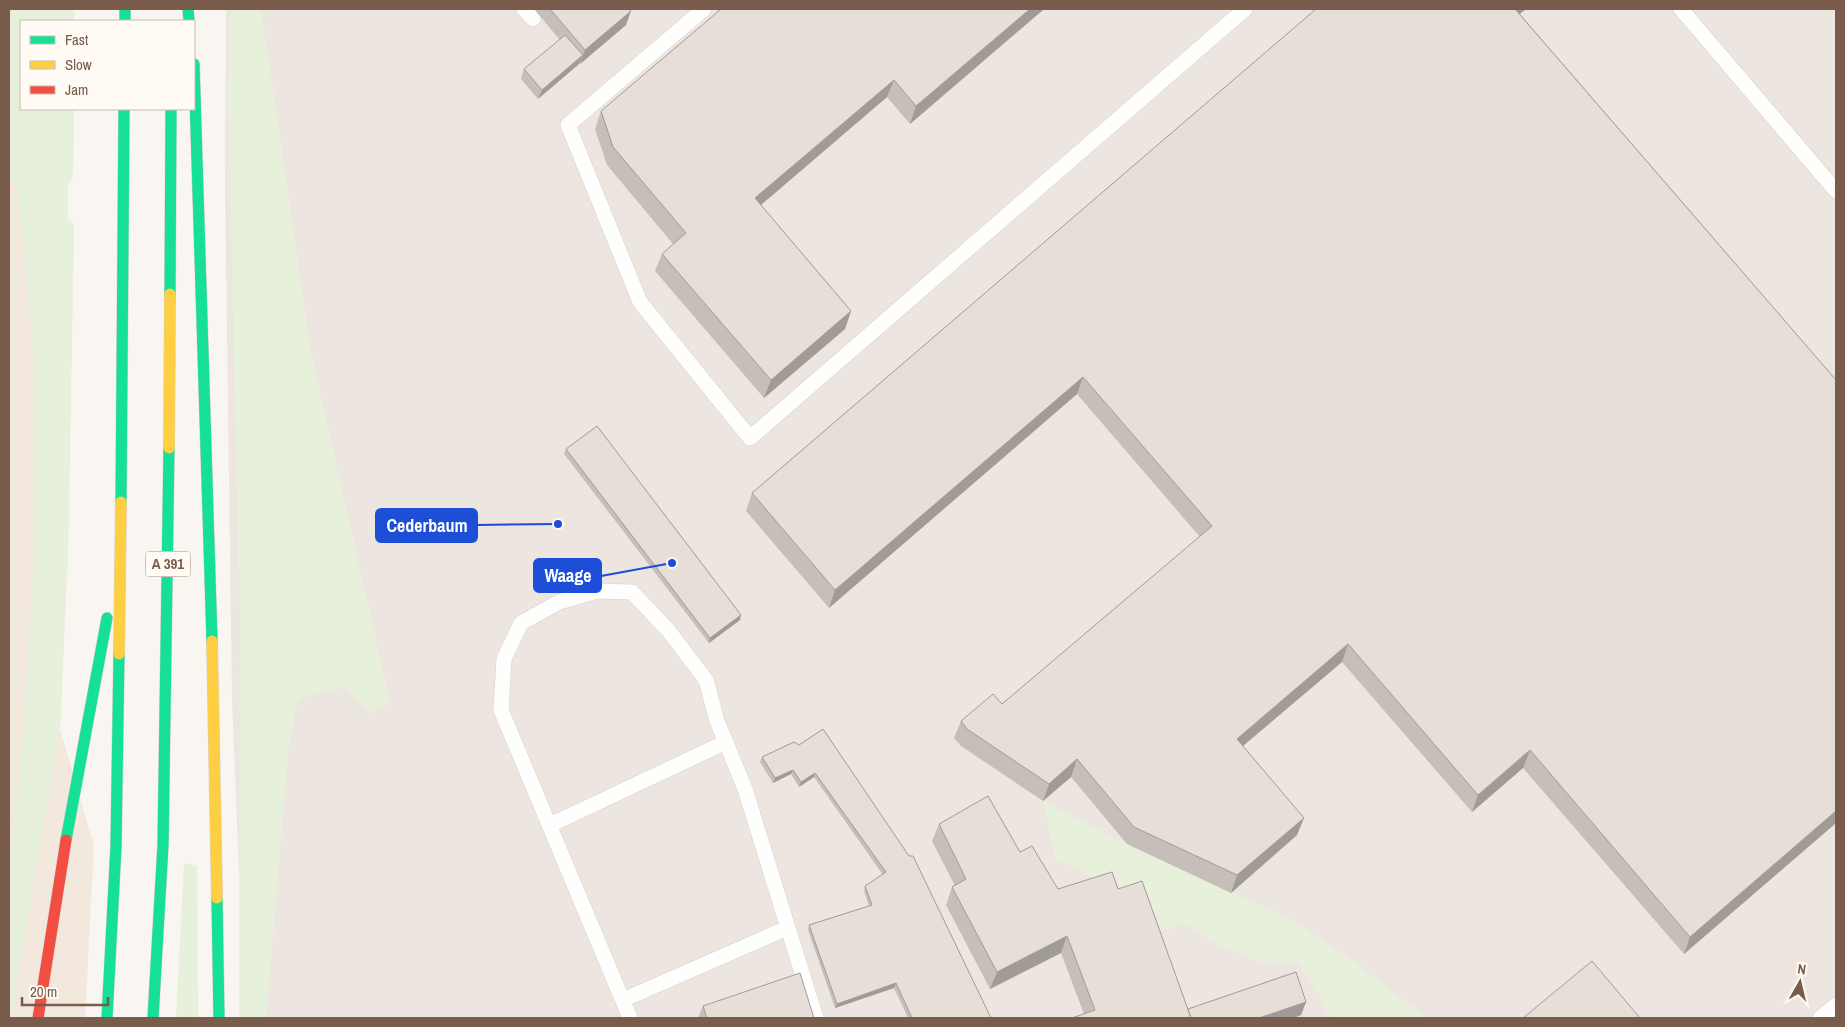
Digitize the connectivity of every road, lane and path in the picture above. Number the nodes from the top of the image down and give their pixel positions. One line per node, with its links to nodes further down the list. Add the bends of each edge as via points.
1 (704, 9): 2 (lane, via 568,126 640,302 750,438)
2 (1245, 9)
3 (1681, 9): 7 (lane)
4 (195, 95): 17 (highway, via 212,620)
5 (124, 110): 8 (highway)
6 (171, 110): 16 (highway, A 391, via 163,845)
7 (1836, 191)
8 (121, 545): 14 (highway, via 61,866); 15 (highway, via 116,846)
9 (726, 742): 10 (lane); 10 (lane, via 706,680 668,630 632,592 597,592 559,602 521,623 504,659 500,710); 11 (lane)
10 (550, 825): 12 (lane)
11 (787, 928): 12 (lane); 19 (lane)
12 (623, 1000): 18 (lane)
13 (1836, 1005): 20 (lane)
14 (38, 1018)
15 (107, 1018)
16 (153, 1018)
17 (219, 1018)
18 (630, 1018)
19 (816, 1018)
20 (1820, 1018)

